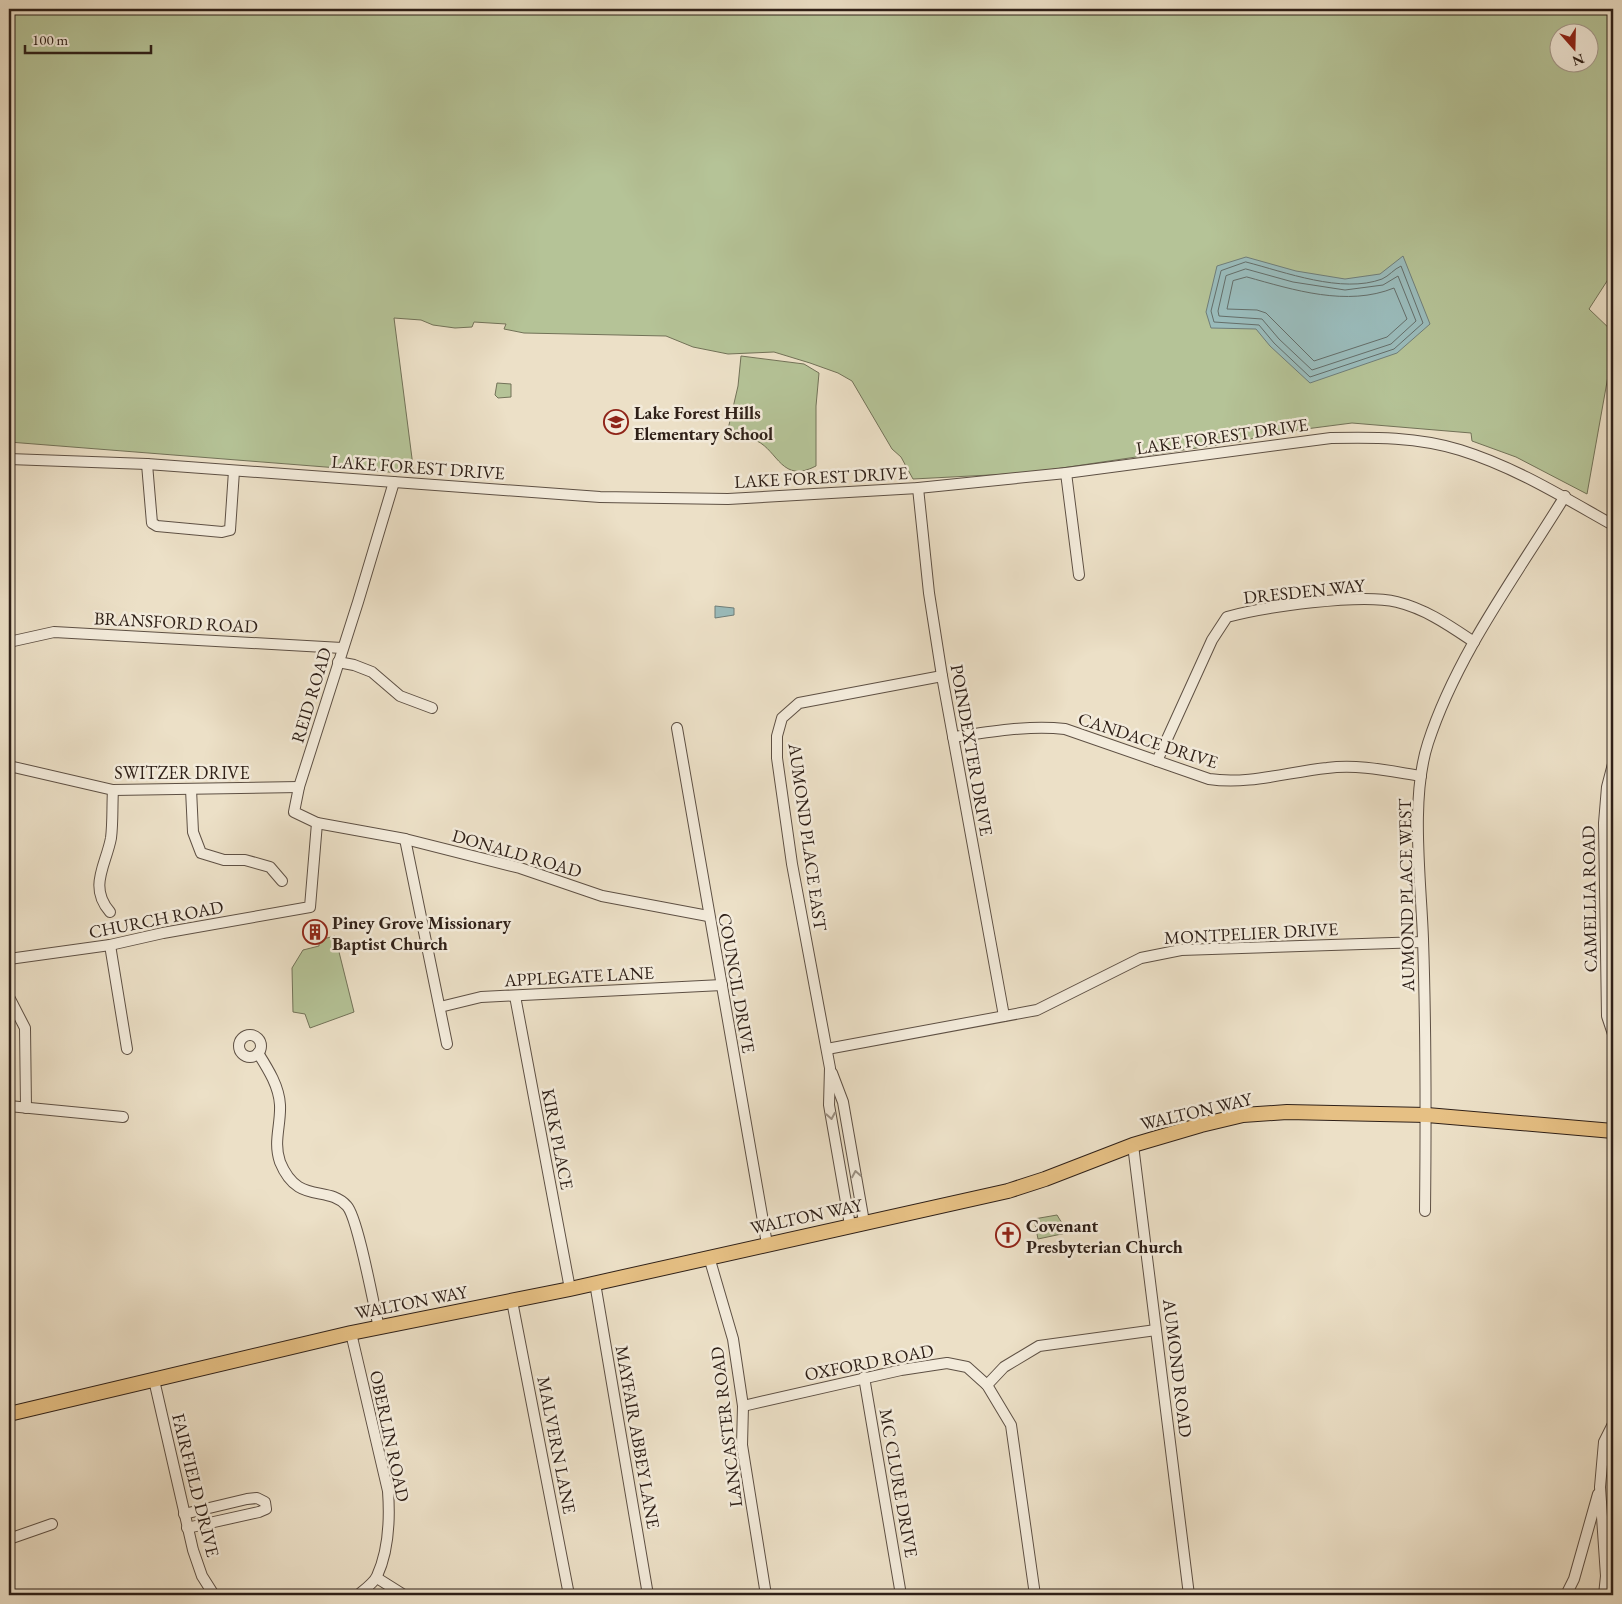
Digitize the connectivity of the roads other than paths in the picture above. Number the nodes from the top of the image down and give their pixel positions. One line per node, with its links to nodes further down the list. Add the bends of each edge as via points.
1 (9, 459): 2 (street, LAKE FOREST DRIVE)
2 (147, 464): 3 (street, LAKE FOREST DRIVE); 3 (street, via 152,523 222,532 230,530)
3 (234, 471): 5 (street, LAKE FOREST DRIVE)
4 (1066, 473): 6 (street, LAKE FOREST DRIVE); 7 (street, LAKE FOREST DRIVE, via 1331,438 1376,437 1421,441 1458,449 1505,466); 9 (street)
5 (394, 482): 6 (street, LAKE FOREST DRIVE, via 661,499 777,497); 12 (street, REID ROAD)
6 (918, 488): 14 (street, POINDEXTER DRIVE)
7 (1565, 496): 8 (street, LAKE FOREST DRIVE); 11 (street, AUMOND PLACE WEST)
8 (1613, 525)
9 (1079, 575)
10 (9, 642): 12 (street, BRANSFORD ROAD, via 54,632)
11 (1474, 642): 18 (street, DRESDEN WAY, via 1433,615 1396,602 1319,603 1227,617 1212,640); 21 (street, AUMOND PLACE WEST, via 1443,704 1427,745)
12 (342, 648): 13 (street, REID ROAD)
13 (338, 662): 15 (street, via 372,672 400,696); 22 (street, REID ROAD)
14 (942, 676): 17 (street, POINDEXTER DRIVE); 41 (street, AUMOND PLACE EAST, via 799,703 782,718 777,736 781,791)
15 (432, 708)
16 (677, 728): 29 (street, COUNCIL DRIVE)
17 (953, 737): 18 (street, CANDACE DRIVE, via 1012,728 1044,727 1065,730); 37 (street, POINDEXTER DRIVE)
18 (1156, 761): 21 (street, CANDACE DRIVE, via 1209,779 1229,782 1360,766)
19 (1613, 764): 38 (street, CAMELLIA ROAD, via 1604,823 1607,1016)
20 (9, 766): 24 (street, SWITZER DRIVE)
21 (1421, 776): 30 (street, AUMOND PLACE WEST, via 1418,807)
22 (299, 787): 23 (street, SWITZER DRIVE); 25 (street, REID ROAD, via 294,812)
23 (191, 789): 24 (street, SWITZER DRIVE); 27 (street, via 194,832 201,853 270,867)
24 (113, 790): 28 (street, via 111,839 99,888 101,902)
25 (317, 823): 26 (street, DONALD ROAD); 31 (street, CHURCH ROAD, via 310,907)
26 (406, 839): 29 (street, DONALD ROAD, via 520,868 602,896); 36 (street)
27 (282, 880)
28 (110, 912)
29 (708, 916): 33 (street, COUNCIL DRIVE)
30 (1423, 942): 37 (street, MONTPELIER DRIVE, via 1181,950 1141,958 1037,1010); 46 (street, AUMOND PLACE WEST)
31 (110, 945): 32 (street, CHURCH ROAD); 40 (street)
32 (9, 959)
33 (722, 985): 34 (street, APPLEGATE LANE); 53 (street, COUNCIL DRIVE)
34 (515, 996): 36 (street, APPLEGATE LANE, via 481,997); 56 (street, KIRK PLACE)
35 (9, 997): 45 (street, via 25,1028)
36 (440, 1007): 39 (street)
37 (1004, 1016): 41 (street, MONTPELIER DRIVE)
38 (1613, 1034)
39 (447, 1044)
40 (127, 1049)
41 (827, 1049): 43 (street, AUMOND PLACE EAST)
42 (258, 1053): 58 (street, via 279,1097 276,1141 280,1160 291,1181 303,1190 337,1199 348,1207 366,1267)
43 (830, 1068): 51 (street, AUMOND PLACE EAST, one-way to 43, via 843,1102); 52 (street, AUMOND PLACE EAST, one-way to 52, via 829,1105)
44 (9, 1106): 45 (street)
45 (26, 1108): 47 (street)
46 (1427, 1115): 48 (main road, WALTON WAY); 49 (main road, WALTON WAY, via 1286,1112 1243,1115); 50 (street, AUMOND PLACE WEST)
47 (123, 1118)
48 (1613, 1131)
49 (1133, 1145): 51 (main road, WALTON WAY, via 1008,1191); 59 (street, AUMOND ROAD)
50 (1424, 1211)
51 (864, 1222): 52 (main road, WALTON WAY)
52 (850, 1225): 53 (main road, WALTON WAY)
53 (767, 1244): 54 (main road, WALTON WAY)
54 (709, 1257): 55 (main road, WALTON WAY); 64 (street, LANCASTER ROAD, via 733,1339)
55 (595, 1284): 56 (main road, WALTON WAY); 77 (street, MAYFAIR ABBEY LANE)
56 (570, 1289): 57 (main road, WALTON WAY)
57 (512, 1301): 58 (main road, WALTON WAY); 76 (street, MALVERN LANE)
58 (379, 1328): 60 (main road, WALTON WAY)
59 (1156, 1330): 63 (street, via 1039,1346 1004,1367); 81 (street, AUMOND ROAD)
60 (351, 1333): 62 (main road, WALTON WAY); 72 (street, OBERLIN ROAD, via 388,1491 390,1515)
61 (864, 1377): 63 (street, OXFORD ROAD, via 947,1363 967,1367); 64 (street, OXFORD ROAD); 79 (street, MC CLURE DRIVE)
62 (154, 1380): 65 (main road, WALTON WAY); 68 (street, FAIRFIELD DRIVE)
63 (987, 1385): 80 (street, OXFORD ROAD, via 1011,1425)
64 (743, 1406): 78 (street, LANCASTER ROAD, via 742,1445)
65 (9, 1414)
66 (1613, 1424): 67 (street, via 1604,1442)
67 (1600, 1487): 82 (street, via 1574,1579); 83 (street, via 1606,1576)
68 (184, 1514): 70 (street, FAIRFIELD DRIVE); 70 (street, via 247,1499 257,1498 265,1502 266,1509 259,1512)
69 (52, 1524): 71 (street)
70 (187, 1528): 73 (street, FAIRFIELD DRIVE, via 202,1576)
71 (9, 1539)
72 (377, 1578): 74 (street); 75 (street)
73 (214, 1595)
74 (358, 1595)
75 (404, 1595)
76 (569, 1595)
77 (648, 1595)
78 (766, 1595)
79 (901, 1595)
80 (1035, 1595)
81 (1189, 1595)
82 (1566, 1595)
83 (1604, 1595)

